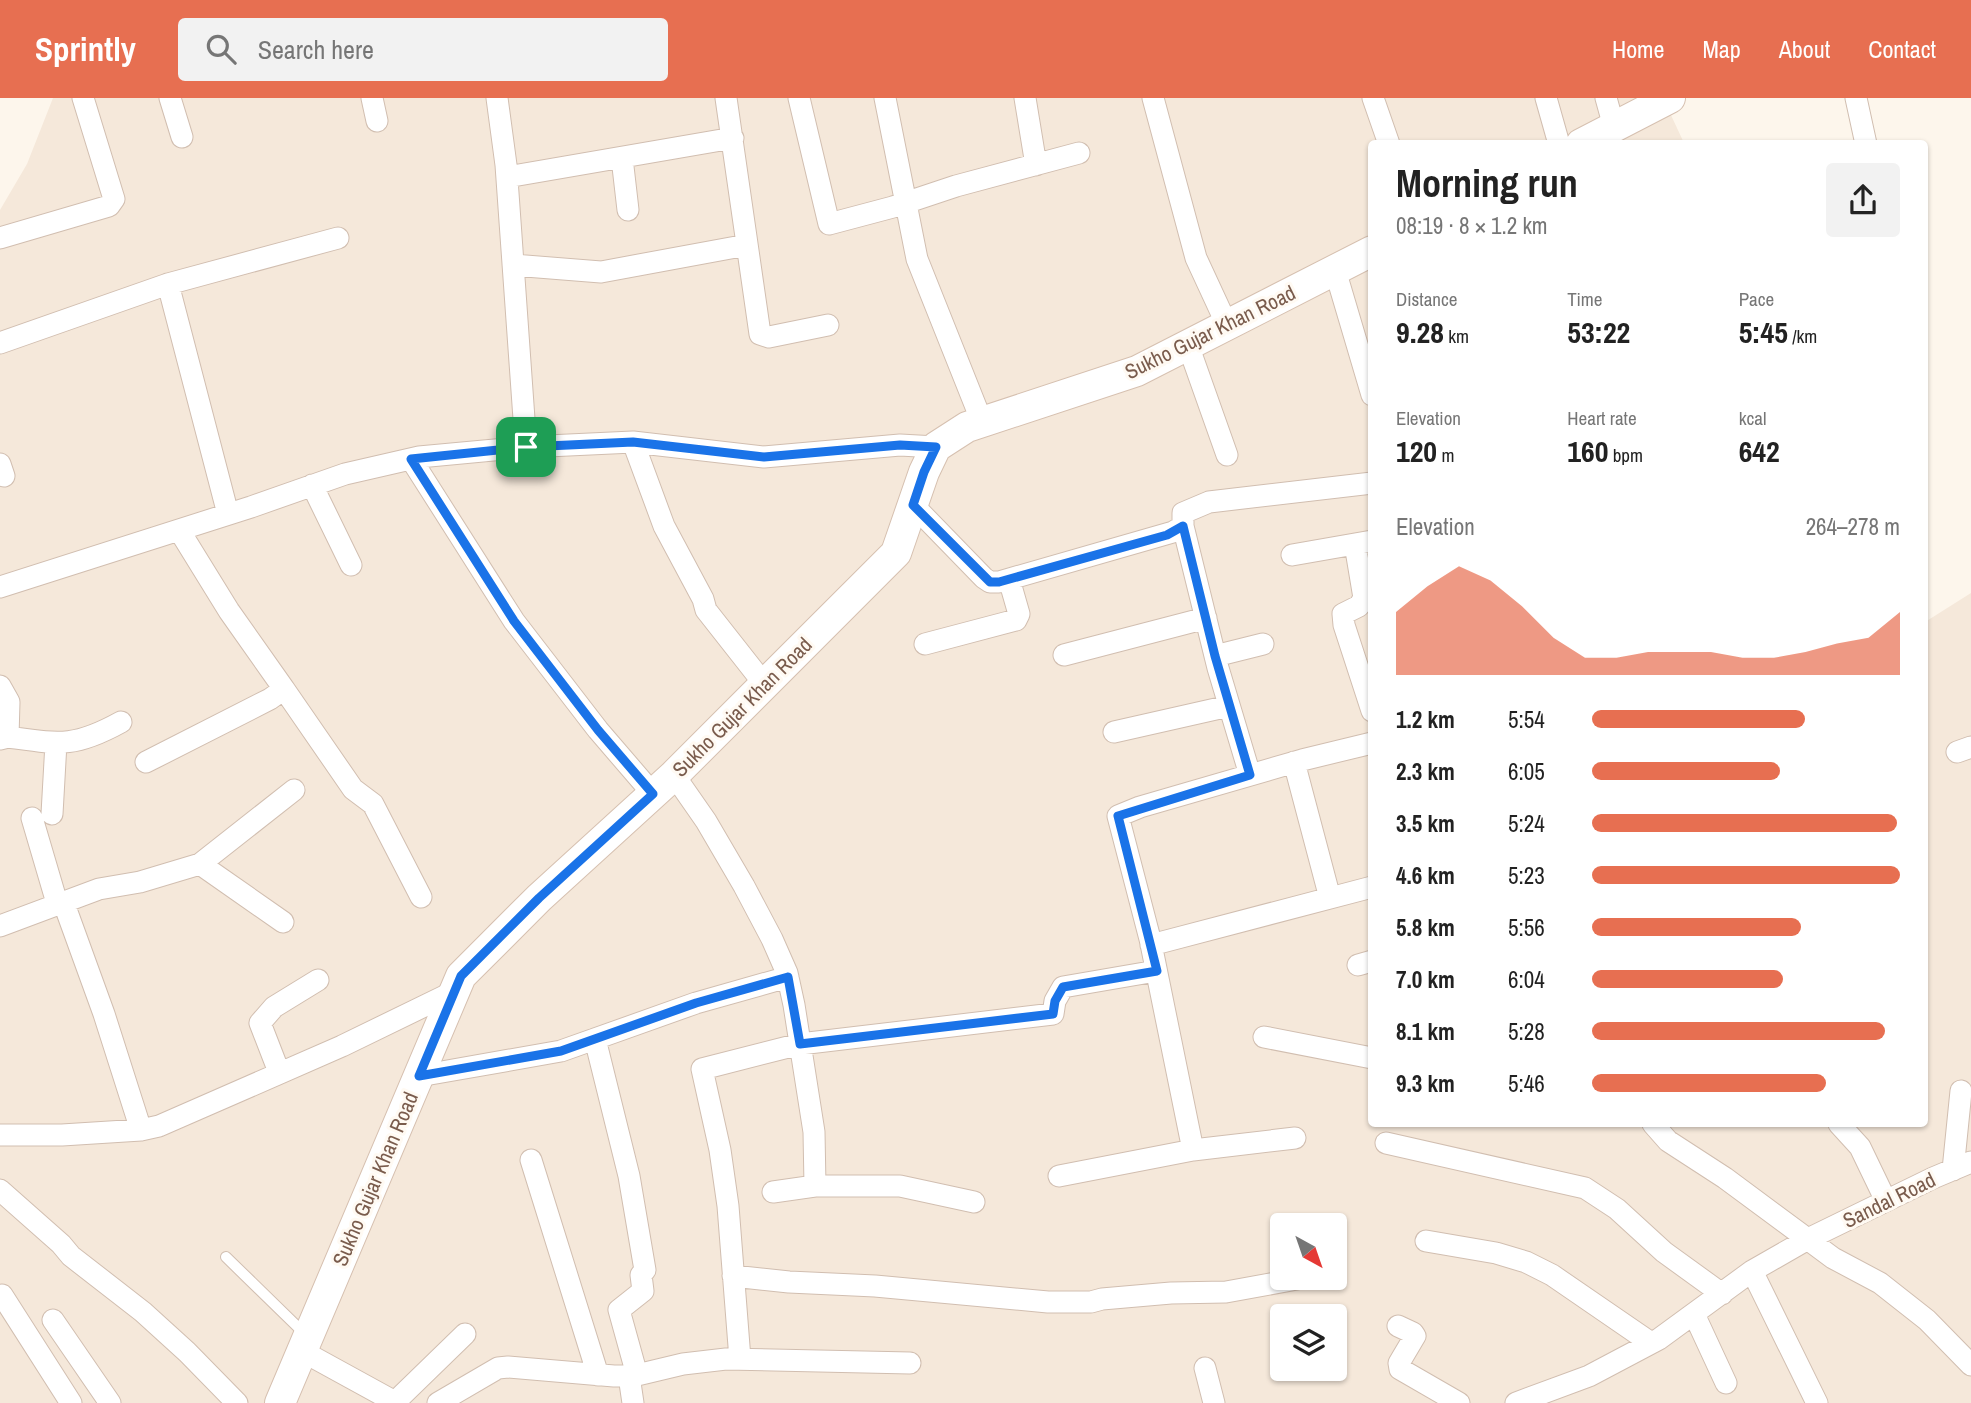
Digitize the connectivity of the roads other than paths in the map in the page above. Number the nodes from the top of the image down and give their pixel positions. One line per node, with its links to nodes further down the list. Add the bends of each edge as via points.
1 (83, 98): 30 (street, via 112,204)
2 (170, 98): 17 (street)
3 (372, 98): 15 (street)
4 (497, 98): 26 (street)
5 (726, 98): 18 (street)
6 (799, 98): 27 (street, via 830,224)
7 (885, 98): 27 (street)
8 (1025, 98): 25 (street)
9 (1153, 98): 37 (street, via 1196,258)
10 (1373, 98): 19 (street)
11 (1546, 98): 20 (street)
12 (1606, 98): 16 (street)
13 (1670, 98): 16 (main road)
14 (1856, 98): 22 (street)
15 (377, 121)
16 (1614, 127): 21 (main road)
17 (181, 137)
18 (733, 138): 24 (street); 31 (street)
19 (1388, 140)
20 (1558, 140)
21 (1589, 140)
22 (1865, 140)
23 (1079, 153): 25 (street)
24 (622, 158): 26 (street); 28 (street)
25 (1036, 165): 27 (street)
26 (507, 177): 33 (street)
27 (907, 202): 41 (street, via 917,259)
28 (628, 210)
29 (338, 237): 35 (street)
30 (0, 238)
31 (747, 245): 33 (street, via 601,272); 36 (street, via 760,334 769,337)
32 (1368, 253): 34 (main road, Sukho Gujar Khan Road)
33 (513, 265): 43 (street)
34 (1335, 270): 37 (main road, Sukho Gujar Khan Road); 40 (street)
35 (168, 284): 38 (street); 50 (street)
36 (828, 325)
37 (1227, 325): 39 (main road, Sukho Gujar Khan Road)
38 (0, 343)
39 (1188, 345): 41 (main road, Sukho Gujar Khan Road, via 1137,371); 45 (street)
40 (1368, 381)
41 (982, 422): 44 (main road, Sukho Gujar Khan Road)
42 (633, 442): 43 (street); 44 (street, via 764,457 900,445); 64 (street, via 664,526 706,610)
43 (526, 447): 46 (street)
44 (936, 447): 49 (main road, Sukho Gujar Khan Road)
45 (1227, 455)
46 (411, 459): 48 (street); 76 (street, via 514,621 598,730)
47 (1368, 484): 51 (street, via 1209,502 1183,513)
48 (312, 485): 50 (street); 55 (street)
49 (913, 505): 56 (street, via 984,578 990,582); 64 (main road, Sukho Gujar Khan Road, via 896,553)
50 (228, 514): 52 (street)
51 (1183, 526): 56 (street, via 1167,535); 58 (street)
52 (179, 530): 57 (street); 65 (street)
53 (1364, 543): 54 (street); 66 (street, via 1364,598 1343,614)
54 (1292, 555)
55 (351, 565)
56 (1010, 579): 59 (street, via 1019,614 1016,620)
57 (0, 587)
58 (1206, 618): 61 (street); 62 (street)
59 (925, 644)
60 (1264, 644): 62 (street)
61 (1064, 654)
62 (1215, 656): 67 (street)
63 (0, 685): 70 (street, via 9,702)
64 (765, 685): 76 (main road, Sukho Gujar Khan Road)
65 (284, 689): 73 (street); 80 (street, via 353,789 373,804)
66 (1368, 699)
67 (1229, 705): 69 (street); 75 (street)
68 (121, 722): 71 (street, via 94,737)
69 (1114, 732)
70 (4, 738): 71 (street)
71 (56, 743): 82 (street, via 42,816)
72 (1368, 744): 74 (street)
73 (146, 762)
74 (1294, 762): 75 (street); 81 (street)
75 (1250, 775): 85 (street, via 1118,816)
76 (664, 785): 87 (street, via 706,821 772,939); 89 (main road, Sukho Gujar Khan Road, via 539,898 461,976)
77 (294, 790): 78 (street)
78 (200, 864): 82 (street); 83 (street)
79 (1368, 888): 81 (street)
80 (421, 897)
81 (1330, 898): 85 (street)
82 (60, 902): 84 (street); 99 (street, via 104,1014)
83 (283, 922)
84 (0, 926)
85 (1151, 945): 86 (street)
86 (1157, 971): 92 (street, via 1063,987 1053,1014); 103 (street)
87 (788, 977): 91 (street, via 696,1003); 92 (street)
88 (318, 980): 94 (street, via 274,1007 260,1023)
89 (455, 991): 94 (street); 95 (main road, Sukho Gujar Khan Road)
90 (1264, 1037): 93 (street)
91 (596, 1040): 95 (street, via 534,1057); 131 (street, via 629,1176 645,1270 641,1275 643,1291 619,1310)
92 (800, 1044): 107 (street, via 814,1132); 116 (street, via 702,1069 720,1150)
93 (1368, 1057)
94 (279, 1072): 99 (street)
95 (419, 1076): 125 (main road, Sukho Gujar Khan Road)
96 (1961, 1091): 105 (street)
97 (1656, 1127): 112 (street, via 1668,1141)
98 (1842, 1127): 111 (street, via 1860,1147)
99 (141, 1130): 100 (street)
100 (0, 1135)
101 (1295, 1138): 103 (street)
102 (1385, 1143): 118 (street, via 1586,1188)
103 (1193, 1150): 106 (street)
104 (531, 1160): 130 (street)
105 (1962, 1166): 111 (street, Sandal Road)
106 (1059, 1176)
107 (815, 1186): 109 (street); 110 (street, via 901,1186)
108 (0, 1191): 135 (street, via 71,1256 143,1312)
109 (773, 1192)
110 (974, 1202)
111 (1886, 1202): 112 (street, Sandal Road)
112 (1808, 1239): 115 (street, Sandal Road); 128 (street, via 1881,1283 1927,1320)
113 (1426, 1241): 124 (street, via 1526,1262)
114 (226, 1257): 125 (lane)
115 (1752, 1271): 118 (street, Sandal Road); 142 (street)
116 (733, 1276): 117 (street, via 1048,1302 1226,1292); 126 (street)
117 (1270, 1284)
118 (1722, 1294): 120 (street, Sandal Road)
119 (2, 1295): 133 (street)
120 (1694, 1314): 124 (street, Sandal Road); 132 (street)
121 (53, 1320): 134 (street)
122 (1398, 1326): 140 (street, via 1415,1336 1400,1369)
123 (465, 1334): 125 (street, via 395,1402)
124 (1651, 1343): 141 (street, Sandal Road, via 1589,1376)
125 (305, 1344): 136 (main road, Sukho Gujar Khan Road)
126 (740, 1359): 127 (street); 131 (street)
127 (910, 1363)
128 (1971, 1365)
129 (1205, 1368): 139 (street)
130 (597, 1375): 131 (street); 137 (street, via 498,1368)
131 (633, 1375): 138 (street)
132 (1726, 1383)
133 (71, 1403)
134 (110, 1403)
135 (237, 1403)
136 (280, 1403)
137 (438, 1403)
138 (633, 1403)
139 (1214, 1403)
140 (1459, 1403)
141 (1516, 1403)
142 (1817, 1403)

